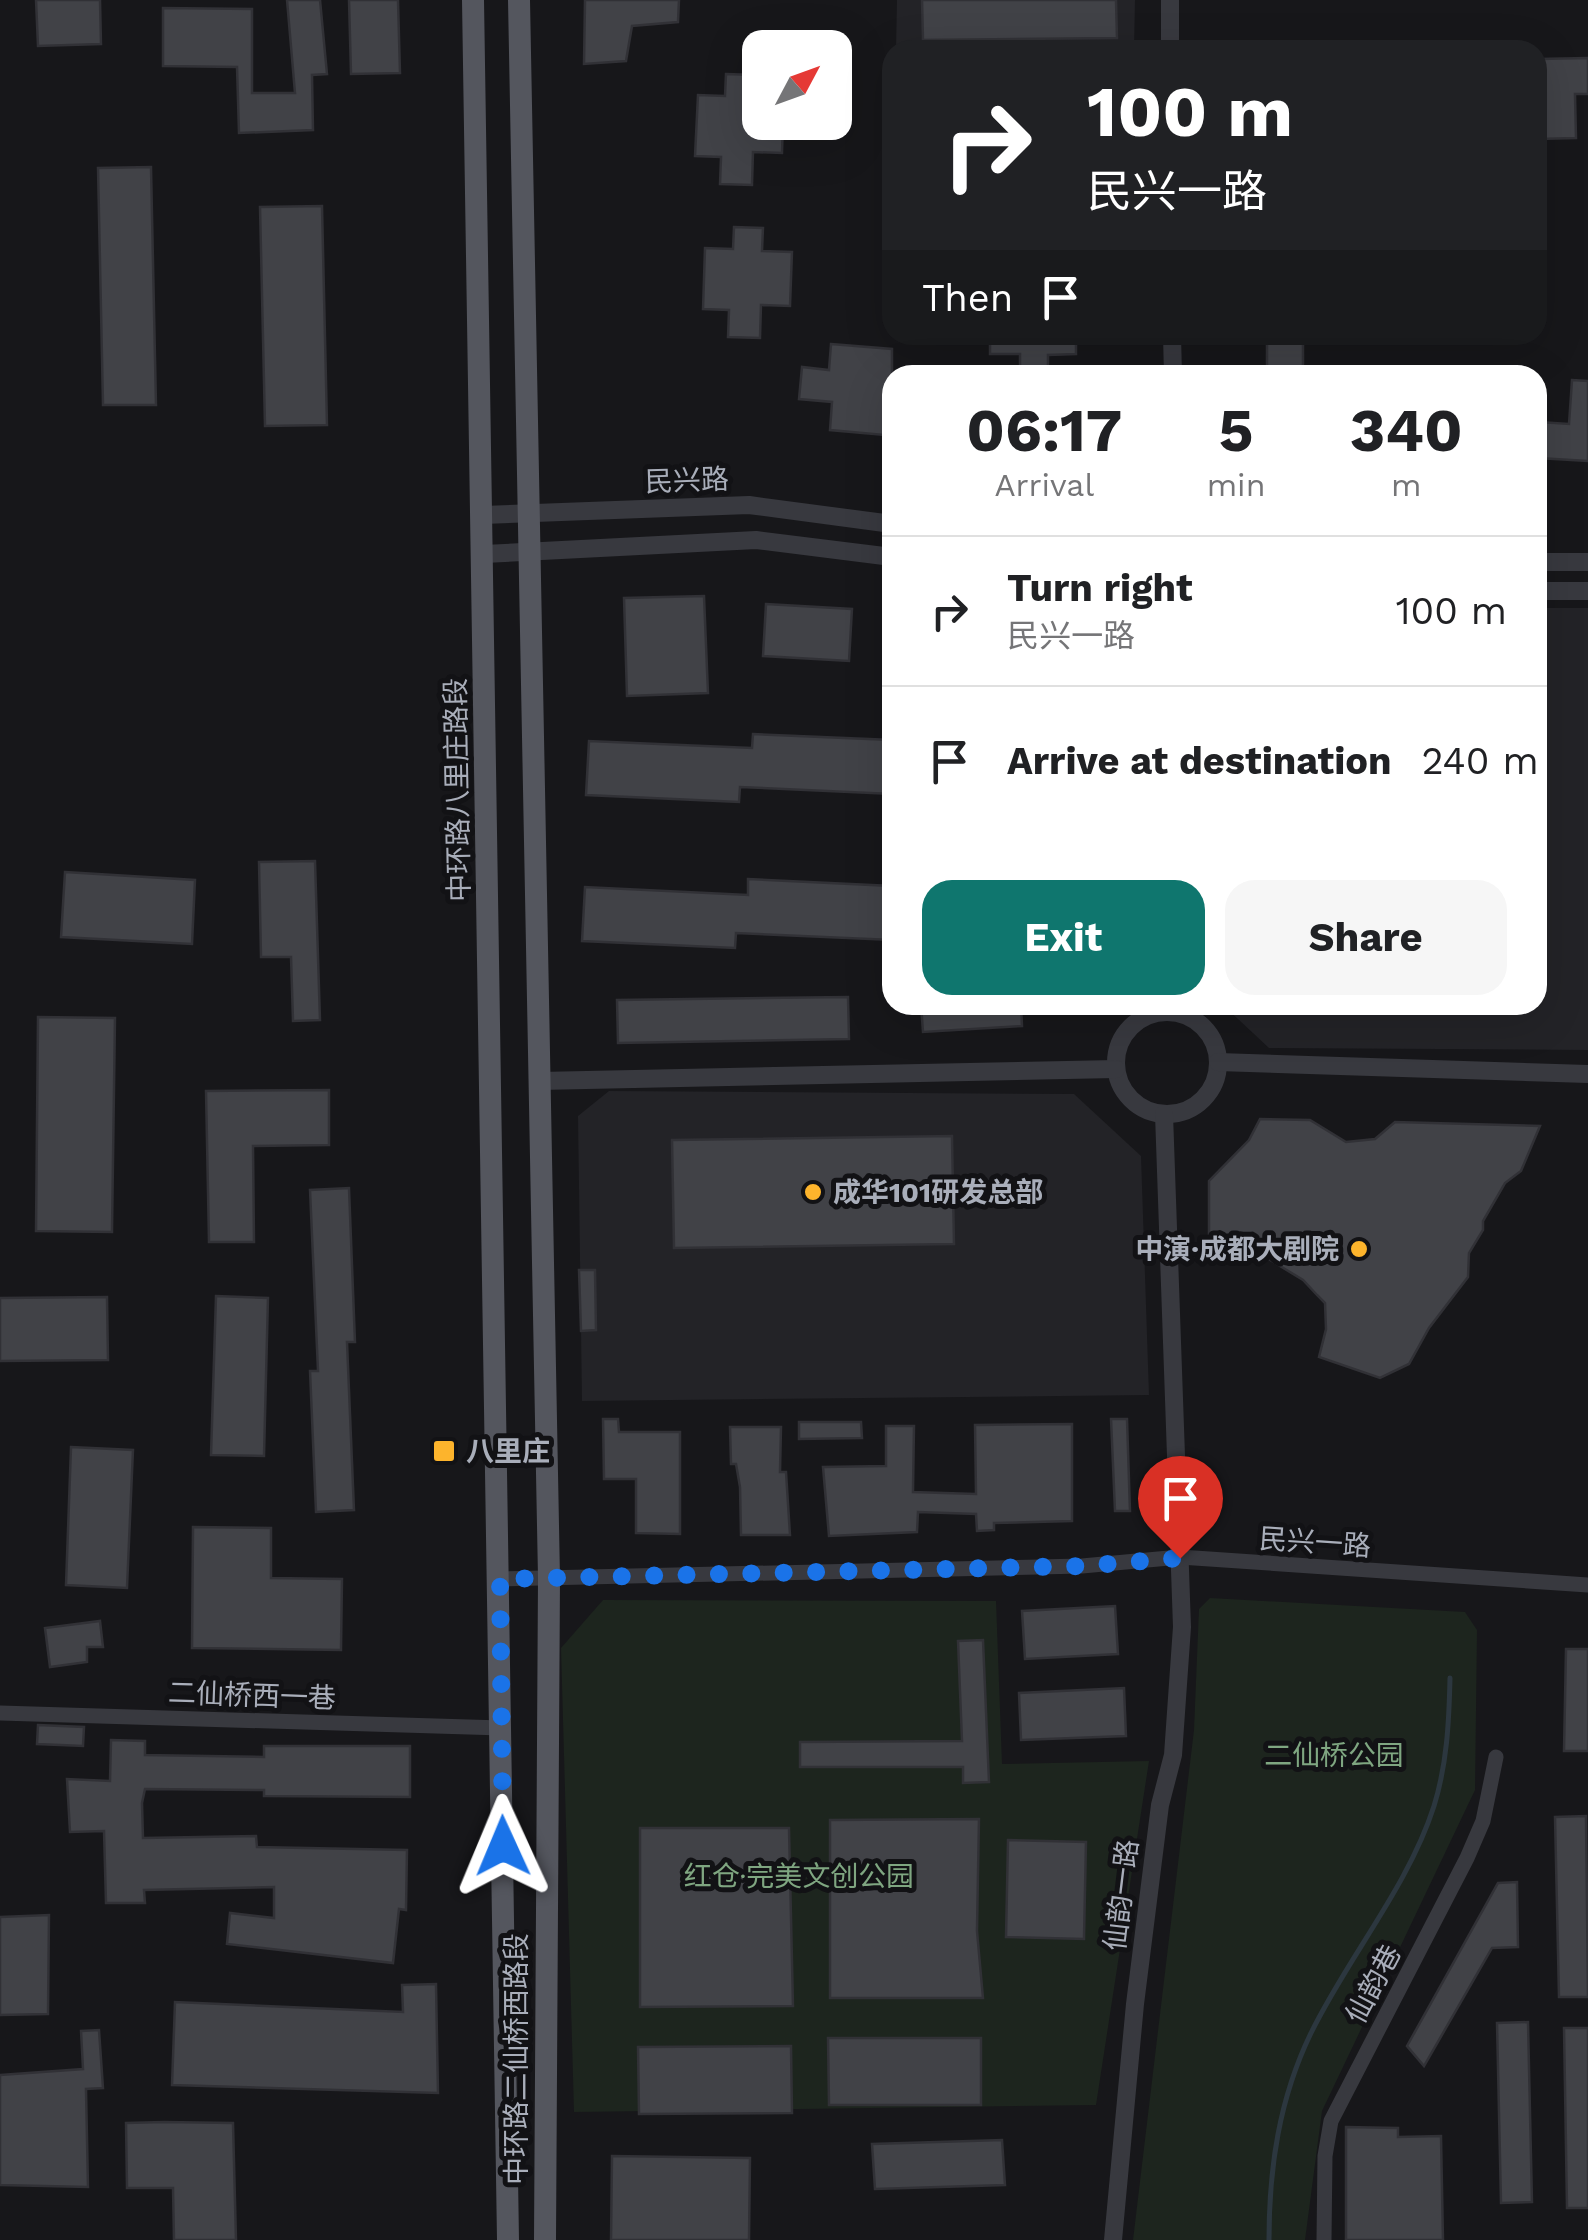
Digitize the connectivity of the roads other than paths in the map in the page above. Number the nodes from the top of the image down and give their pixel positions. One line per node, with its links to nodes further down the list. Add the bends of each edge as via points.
1 (473, 0): 6 (main road, 中环路八里庄路段)
2 (519, 0): 5 (main road)
3 (1170, 0): 4 (street)
4 (1170, 40)
5 (528, 513): 6 (street, 民兴路); 7 (street, 民兴路, via 749,505); 8 (main road)
6 (483, 516): 9 (main road, 中环路八里庄路段)
7 (882, 523)
8 (529, 552): 9 (street); 10 (street, via 756,540); 20 (main road)
9 (484, 554): 24 (main road, 中环路八里庄路段)
10 (882, 556)
11 (1547, 562): 12 (street)
12 (1588, 562)
13 (1547, 591): 14 (street)
14 (1588, 591)
15 (1151, 1015): 18 (street, via 1123,1034)
16 (1184, 1015): 17 (street, via 1196,1020 1216,1046)
17 (1218, 1062): 19 (street); 21 (street, via 1216,1078 1198,1104)
18 (1116, 1069): 20 (street); 21 (street, via 1132,1100)
19 (1588, 1074)
20 (539, 1080): 23 (main road)
21 (1164, 1114): 22 (street, 仙韵一路)
22 (1180, 1558): 23 (street, 民兴一路); 25 (street, 民兴一路); 31 (street, 仙韵一路, via 1172,1756 1135,2004)
23 (549, 1578): 24 (street, 民兴一路); 30 (main road, 中环路二仙桥西路段)
24 (500, 1579): 27 (main road, 中环路二仙桥西路段)
25 (1588, 1585)
26 (0, 1713): 27 (street, 二仙桥西一巷)
27 (502, 1728): 29 (main road, 中环路二仙桥西路段)
28 (1496, 1757): 32 (street, 仙韵巷, via 1467,1858 1331,2121)
29 (508, 2240)
30 (545, 2240)
31 (1113, 2240)
32 (1324, 2240)

